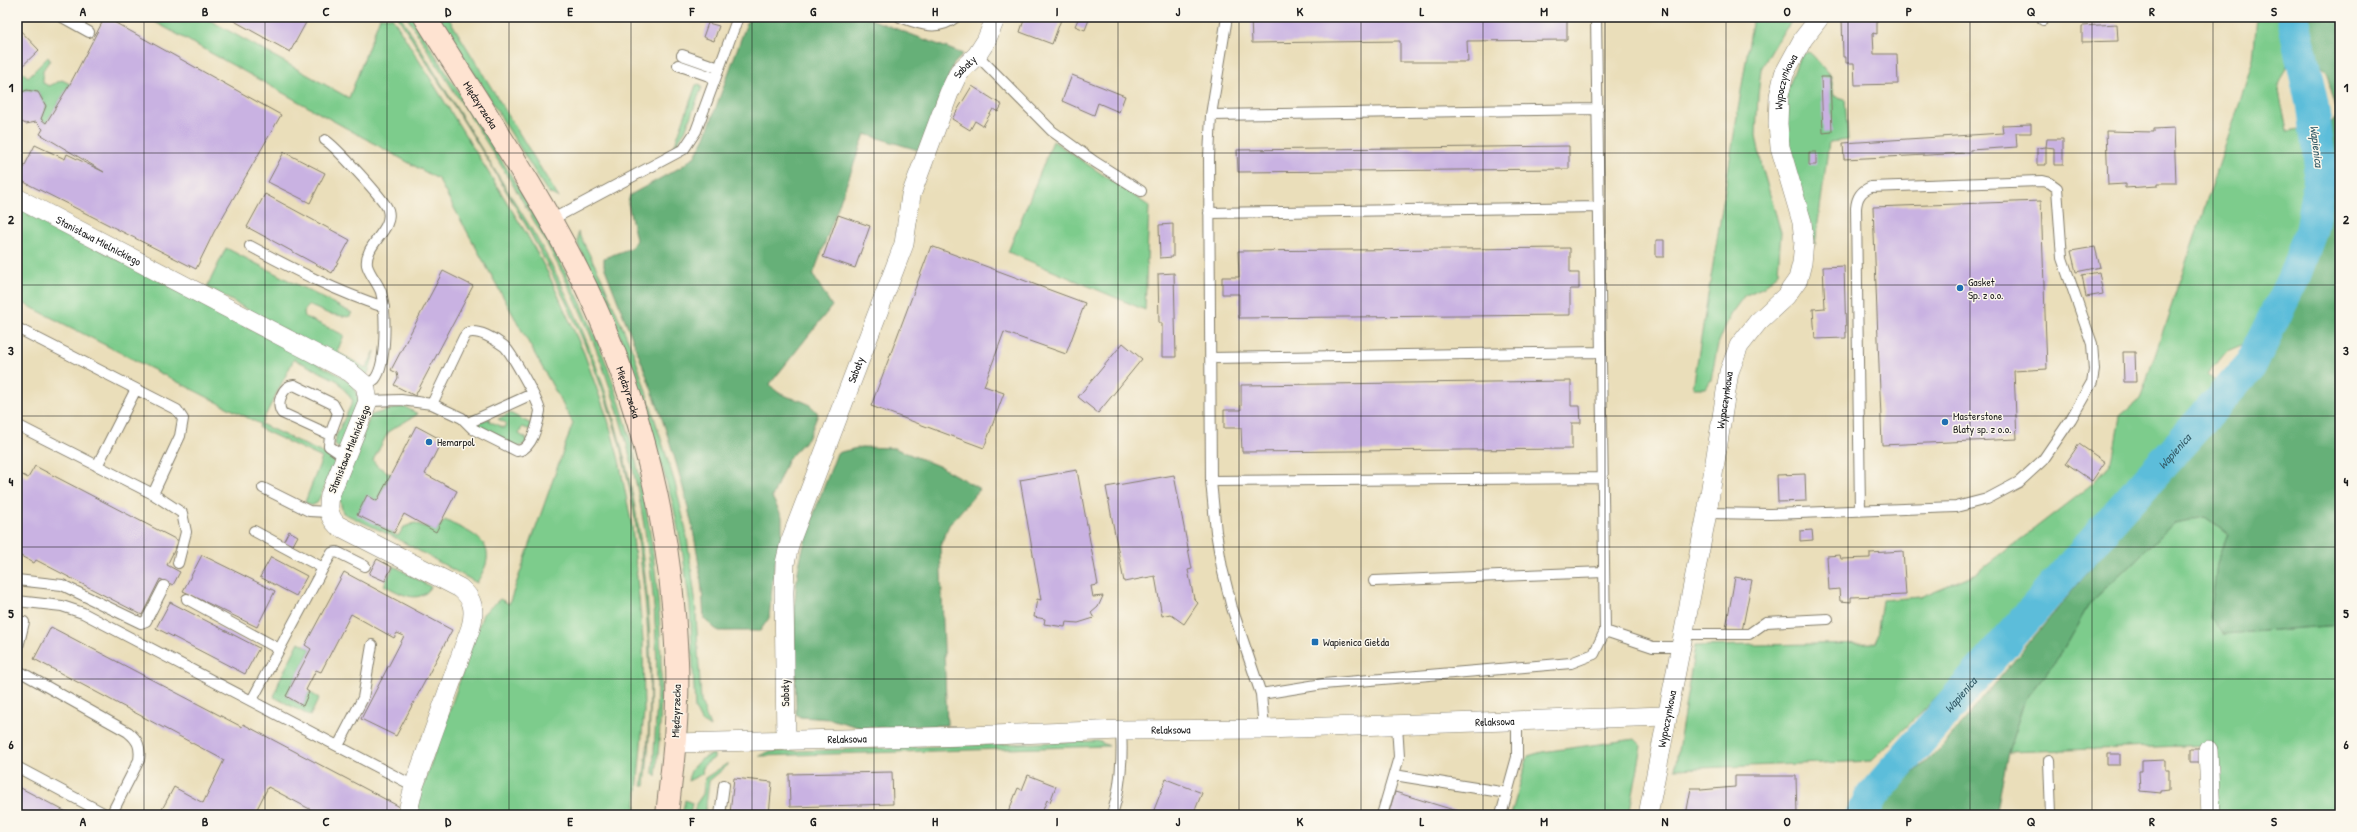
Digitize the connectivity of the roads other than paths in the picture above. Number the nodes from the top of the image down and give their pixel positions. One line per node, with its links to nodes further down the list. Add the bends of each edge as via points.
1 (62, 17): 10 (lane)
2 (425, 17): 22 (main road, Międzyrzecka)
3 (738, 17): 14 (lane)
4 (900, 17): 5 (lane, via 923,25 937,26)
5 (956, 17)
6 (996, 17): 12 (street, Sabały)
7 (1227, 17): 16 (lane)
8 (1596, 17): 15 (lane)
9 (1820, 17): 43 (street, Wypoczynkowa, via 1784,74 1779,96 1780,147 1802,222 1802,263 1798,279 1786,296 1758,322 1739,346 1729,372)
10 (89, 32)
11 (682, 55): 14 (lane)
12 (977, 55): 18 (lane, via 1052,131); 71 (street, Sabały, via 959,72 949,93 912,196 904,244 790,542 785,563 784,592)
13 (678, 65): 14 (lane)
14 (717, 73): 22 (lane, via 696,131 684,149)
15 (1598, 109): 16 (lane); 20 (lane)
16 (1211, 115): 21 (lane)
17 (325, 140): 24 (lane, via 337,149 364,182 383,200 388,209 387,222 368,252 367,258 367,266 381,292)
18 (1141, 191)
19 (17, 198): 29 (street, Stanisława Mielnickiego, via 350,372)
20 (1599, 206): 21 (lane); 26 (lane)
21 (1209, 213): 27 (lane)
22 (551, 220): 72 (main road, Międzyrzecka, via 587,289 611,344 632,403 648,460 664,533 673,599 677,662)
23 (250, 246): 24 (lane, via 338,290)
24 (384, 307): 29 (lane, via 384,336 379,370)
25 (17, 328): 28 (lane)
26 (1601, 352): 27 (lane); 37 (lane)
27 (1211, 358): 38 (lane)
28 (136, 389): 36 (lane); 40 (lane, via 177,410 183,419 180,436)
29 (366, 393): 31 (lane); 35 (street, Stanisława Mielnickiego)
30 (532, 394): 31 (lane, via 504,346 471,332 464,337); 32 (lane); 32 (lane, via 540,411 531,439 523,450 517,451)
31 (432, 404): 32 (lane, via 462,418)
32 (468, 424)
33 (17, 425): 36 (lane)
34 (330, 436): 34 (lane, via 337,417 336,408 294,385 286,389 278,407 282,413); 35 (lane, via 329,446)
35 (345, 457): 42 (street, Stanisława Mielnickiego, via 330,495)
36 (97, 466): 40 (lane)
37 (1603, 478): 38 (lane); 48 (lane)
38 (1211, 481): 64 (lane, via 1222,568 1232,608)
39 (263, 488): 42 (lane, via 309,511)
40 (153, 494): 45 (lane, via 182,513 186,532)
41 (1860, 511): 41 (lane, via 1956,507 1987,499 2019,482 2043,460 2072,420 2092,382 2094,359 2092,344 2062,258 2059,197 2057,188 2050,183 2042,181 1871,187 1859,196 1856,208); 43 (lane)
42 (328, 512): 79 (street, via 337,525 460,588 470,597 472,603 471,627)
43 (1707, 513): 59 (street, Wypoczynkowa)
44 (254, 531): 47 (lane)
45 (178, 563)
46 (365, 566): 47 (lane, via 337,552 332,553)
47 (323, 568): 61 (lane)
48 (1604, 572): 50 (lane); 58 (lane)
49 (17, 580): 54 (lane, via 62,586)
50 (1374, 581)
51 (164, 586): 54 (lane, via 146,621 141,623)
52 (187, 599): 61 (lane)
53 (17, 601): 55 (lane, via 62,606)
54 (103, 605): 55 (lane)
55 (95, 619): 65 (lane)
56 (1828, 619): 59 (lane, via 1766,622 1749,634)
57 (17, 621): 62 (lane, via 24,622)
58 (1605, 631): 59 (lane, via 1653,647); 64 (lane, via 1594,654 1571,663 1323,684)
59 (1681, 641): 66 (street, Wypoczynkowa)
60 (372, 646): 73 (lane, via 363,698)
61 (279, 649): 65 (lane)
62 (17, 651)
63 (17, 670): 82 (lane, via 128,732 136,739 140,752 139,760)
64 (1261, 694): 69 (lane)
65 (252, 700): 73 (lane)
66 (1666, 716): 67 (street, Relaksowa); 89 (street, Wypoczynkowa)
67 (1517, 721): 68 (street, Relaksowa); 80 (lane, via 1517,757)
68 (1397, 725): 69 (street, Relaksowa); 77 (lane, via 1399,757)
69 (1264, 729): 70 (street, Relaksowa)
70 (1121, 730): 71 (street, Relaksowa); 86 (lane, via 1121,780)
71 (786, 741): 72 (street, Relaksowa)
72 (675, 743): 84 (main road, Międzyrzecka)
73 (338, 746): 79 (lane)
74 (2208, 750): 91 (street)
75 (2049, 760): 90 (lane)
76 (17, 767): 81 (lane)
77 (1394, 775): 80 (lane); 87 (lane)
78 (724, 785): 85 (lane)
79 (414, 786): 83 (street)
80 (1508, 793): 88 (lane)
81 (107, 815)
82 (112, 815)
83 (407, 815)
84 (667, 815)
85 (720, 815)
86 (1112, 815)
87 (1382, 815)
88 (1501, 815)
89 (1648, 815)
90 (2051, 815)
91 (2211, 815)

